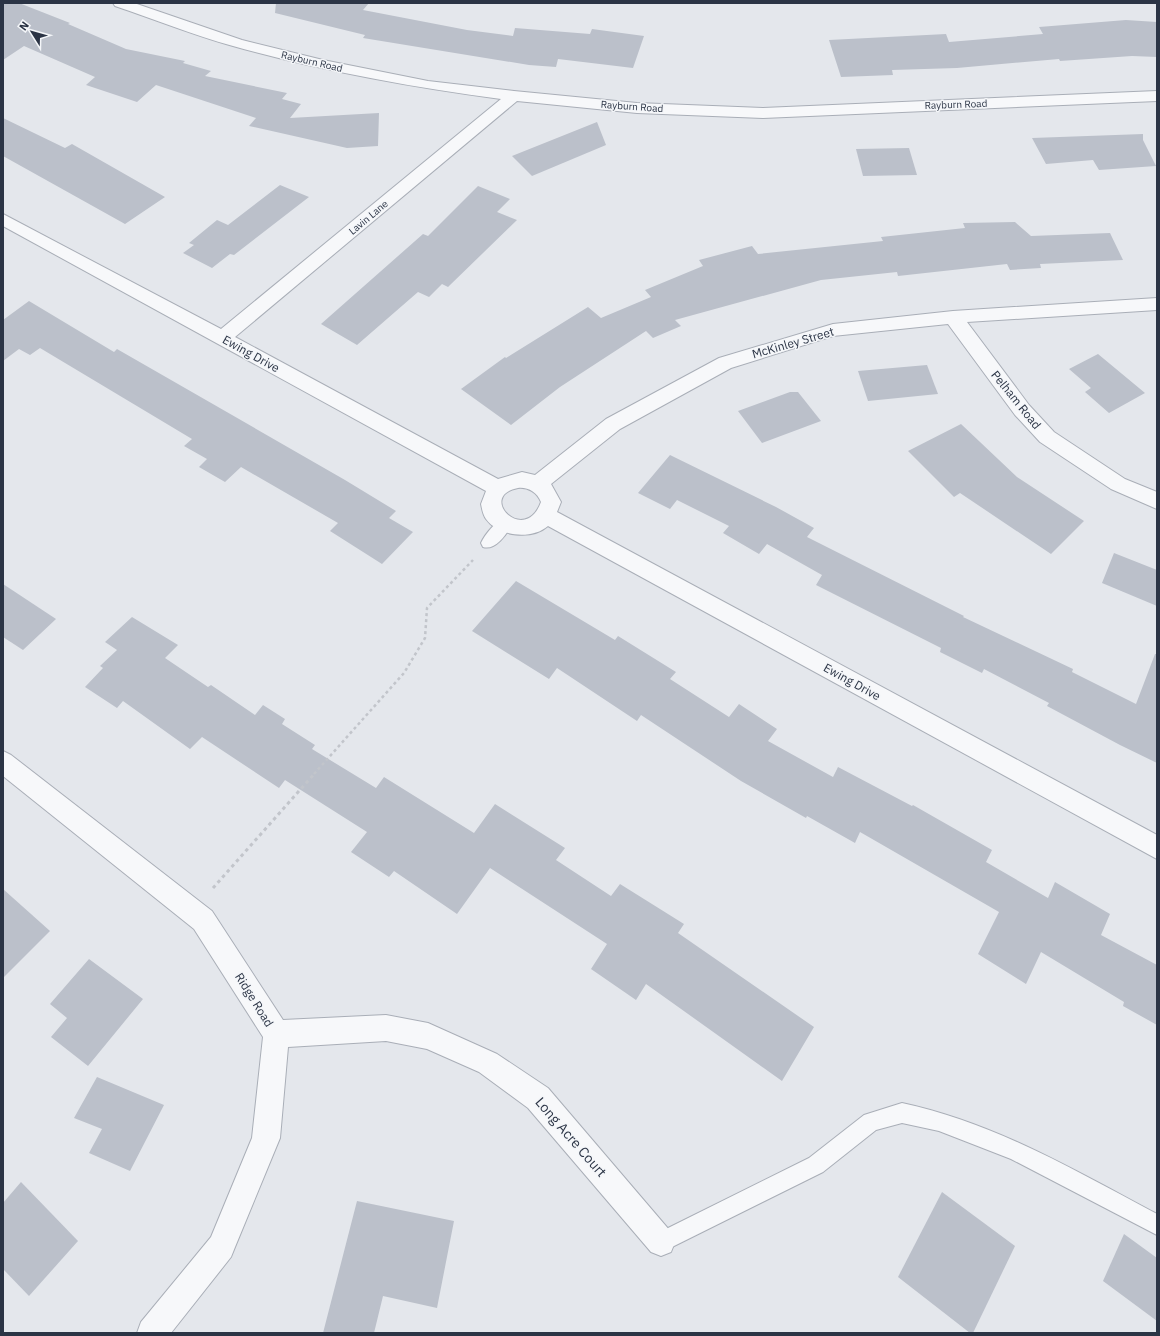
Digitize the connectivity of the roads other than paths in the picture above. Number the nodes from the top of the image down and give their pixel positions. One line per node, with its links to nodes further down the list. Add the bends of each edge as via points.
1 (120, 3): 2 (street, Rayburn Road, via 237,42 323,64 428,85)
2 (514, 96): 3 (street, Rayburn Road, via 637,108 763,113); 7 (street, Lavin Lane)
3 (1157, 96)
4 (3, 219): 7 (street, Ewing Drive)
5 (1157, 304): 6 (street, McKinley Street)
6 (953, 317): 8 (street, McKinley Street, via 833,330 725,363 613,424); 10 (street, Pelham Road, via 1022,410 1047,437 1118,484)
7 (222, 338): 9 (street, Ewing Drive)
8 (538, 484): 9 (street, via 530,481 513,481); 11 (street, via 545,488 551,502)
9 (499, 489): 12 (street, via 491,501 491,508 498,520)
10 (1157, 501)
11 (547, 516): 12 (street, via 528,527 520,528); 15 (street, Ewing Drive)
12 (505, 524): 13 (lane)
13 (488, 543)
14 (3, 762): 16 (street, Ridge Road, via 204,920)
15 (1157, 848)
16 (276, 1034): 18 (street, Long Acre Court, via 386,1028 428,1036 488,1063 538,1098); 19 (street, Ridge Road, via 266,1138 221,1247)
17 (1157, 1225): 18 (lane, via 1017,1151 939,1121 902,1113 871,1122 816,1165)
18 (661, 1242)
19 (152, 1333)

